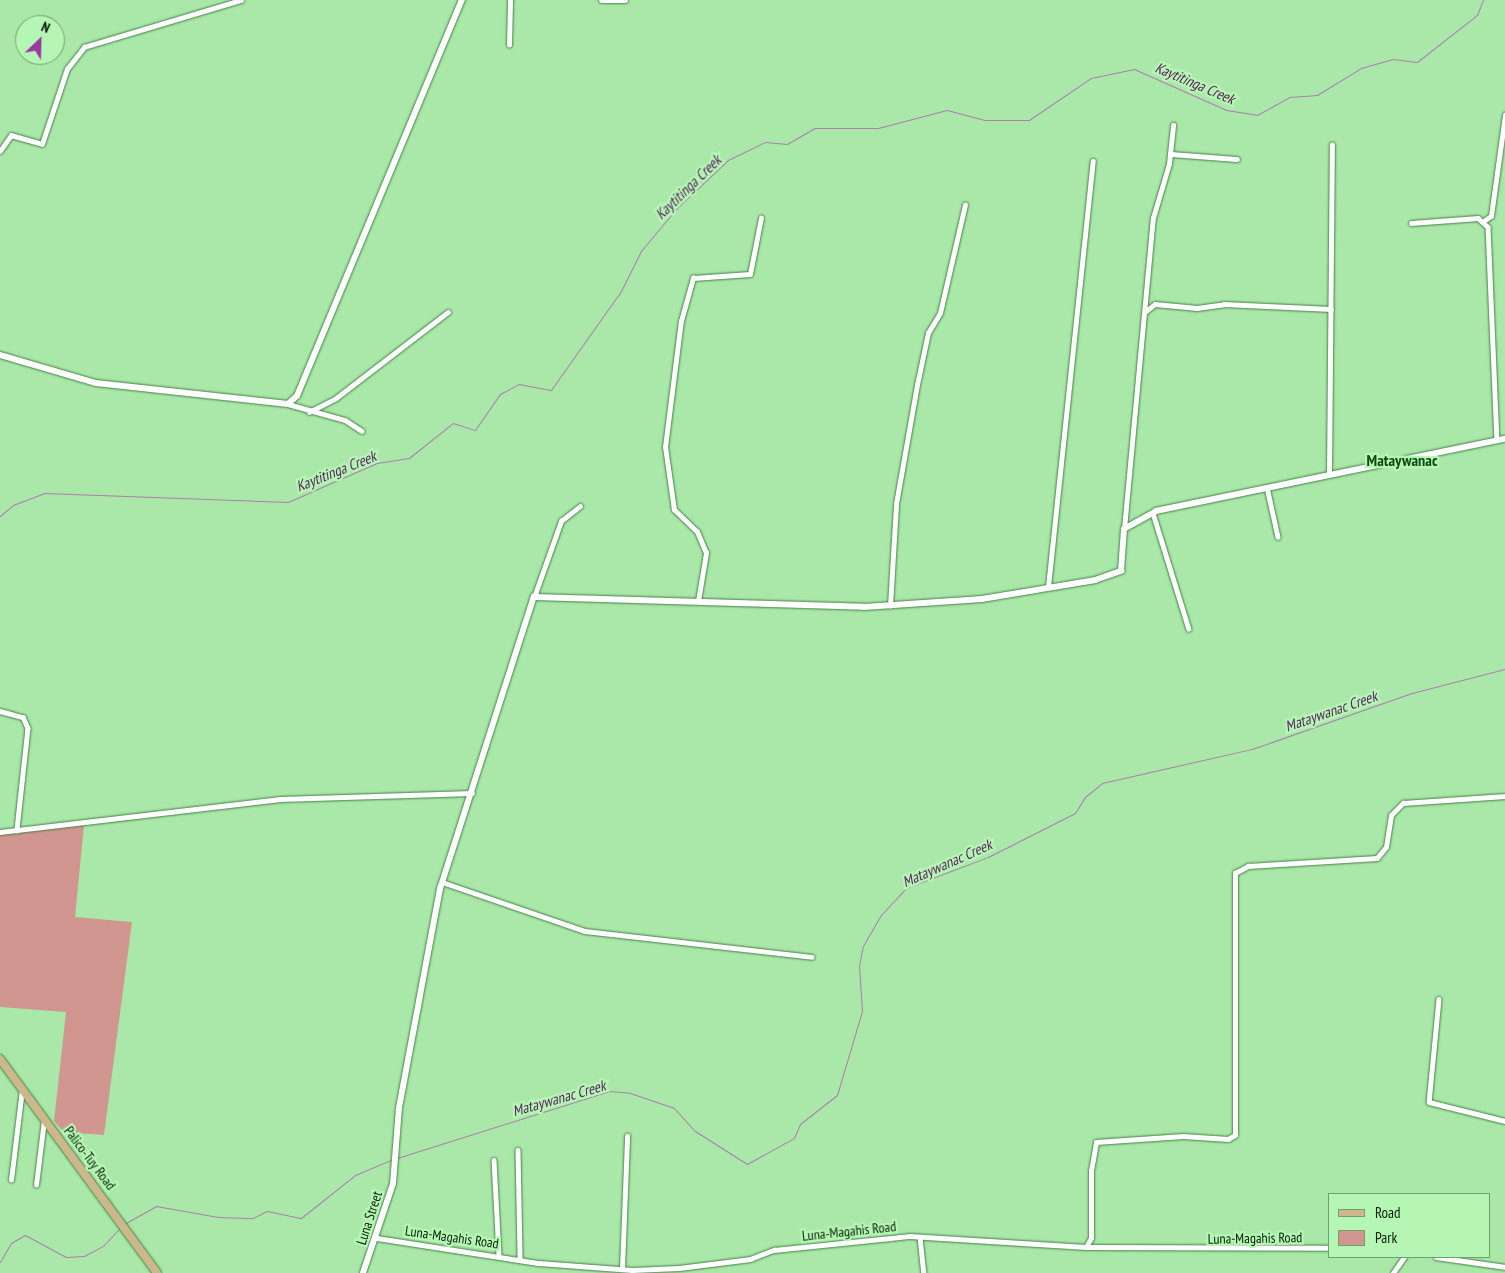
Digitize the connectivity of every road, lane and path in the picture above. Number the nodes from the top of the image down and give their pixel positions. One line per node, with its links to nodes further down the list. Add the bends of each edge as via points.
1 (241, 0): 10 (street, via 172,17 84,47 67,69 42,144 11,135)
2 (462, 0): 22 (street, via 298,396)
3 (510, 0): 6 (street)
4 (602, 0): 5 (street)
5 (624, 0)
6 (509, 46)
7 (1505, 115): 16 (street, via 1491,216)
8 (1173, 125): 11 (street)
9 (1332, 145): 18 (street)
10 (0, 151)
11 (1170, 154): 12 (street); 19 (street, via 1153,218)
12 (1237, 159)
13 (1093, 161): 33 (street)
14 (965, 205): 36 (street, via 940,313 928,333 917,385 896,504)
15 (761, 218): 35 (street, via 750,274 693,278 681,321 665,446 674,510 697,532 706,553)
16 (1485, 220): 17 (street); 25 (street, via 1490,235)
17 (1411, 223)
18 (1331, 309): 19 (street, via 1224,304 1197,308 1155,304); 27 (street)
19 (1146, 311): 31 (street)
20 (448, 312): 23 (street, via 336,398)
21 (0, 355): 22 (street, via 96,384)
22 (288, 404): 23 (street)
23 (309, 412): 24 (street, via 344,420)
24 (362, 431)
25 (1497, 439): 26 (street); 27 (street)
26 (1505, 439)
27 (1329, 474): 28 (street)
28 (1267, 487): 30 (street); 32 (street)
29 (580, 506): 34 (street, via 561,521)
30 (1153, 513): 31 (street); 37 (street)
31 (1124, 529): 33 (street, via 1121,571)
32 (1278, 537)
33 (1048, 587): 36 (street, via 982,599)
34 (534, 597): 35 (street); 39 (street, Luna Street)
35 (698, 601): 36 (street)
36 (890, 606)
37 (1189, 630)
38 (0, 710): 41 (street, via 23,717 28,728)
39 (472, 793): 41 (street, via 280,799); 43 (street, Luna Street)
40 (1505, 796): 57 (street, via 1403,803 1391,815 1386,847 1377,858 1248,866 1235,873 1235,1135 1228,1139 1183,1136 1096,1142 1091,1171 1091,1238)
41 (17, 830): 42 (street)
42 (0, 832)
43 (442, 882): 44 (street, via 585,931); 56 (street, Luna Street, via 423,961 395,1143 394,1170)
44 (812, 957)
45 (1439, 999): 49 (street, via 1429,1102)
46 (0, 1059): 47 (main road, Palico-Tuy Road)
47 (22, 1089): 48 (main road, Palico-Tuy Road); 53 (street)
48 (44, 1118): 54 (street); 66 (main road, Palico-Tuy Road)
49 (1505, 1121)
50 (627, 1136): 64 (street)
51 (518, 1150): 62 (street)
52 (494, 1160): 59 (street)
53 (11, 1180)
54 (36, 1185)
55 (920, 1237): 57 (street, Luna-Magahis Road); 65 (street, Luna-Magahis Road, via 774,1250 750,1259); 68 (street)
56 (377, 1238): 59 (street, Luna-Magahis Road); 67 (street, Luna Street)
57 (1086, 1247): 58 (street, Luna-Magahis Road)
58 (1328, 1248)
59 (499, 1255): 62 (street, Luna-Magahis Road)
60 (1403, 1258): 69 (street)
61 (1444, 1258): 63 (street)
62 (520, 1259): 64 (street, Luna-Magahis Road)
63 (1505, 1267)
64 (622, 1270): 65 (street, Luna-Magahis Road)
65 (661, 1272)
66 (157, 1273)
67 (363, 1273)
68 (924, 1273)
69 (1393, 1273)

